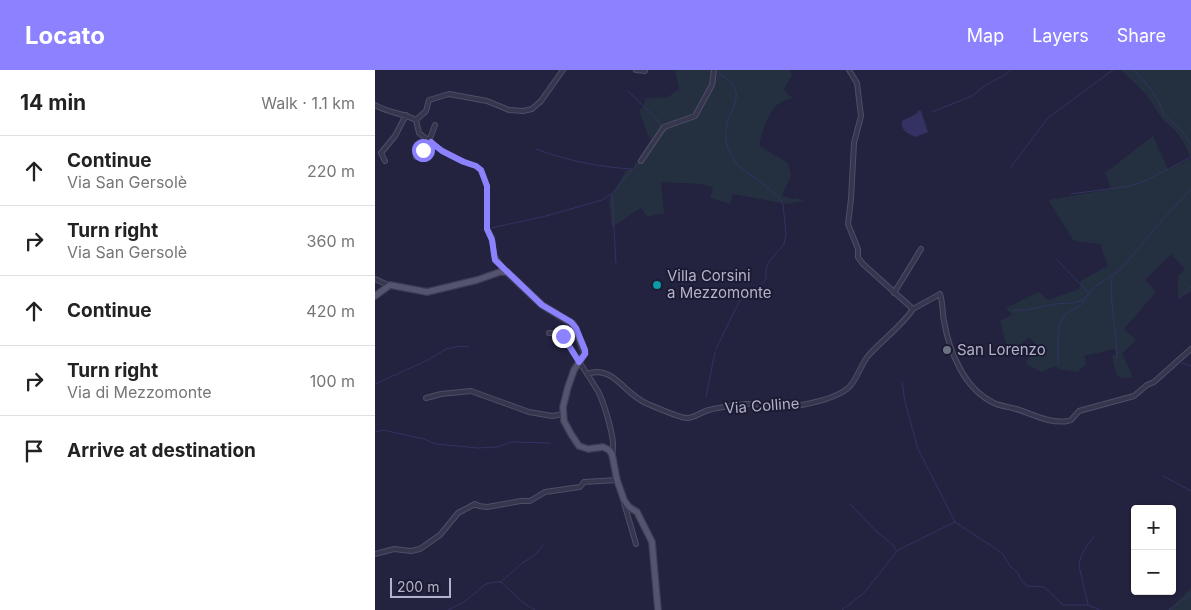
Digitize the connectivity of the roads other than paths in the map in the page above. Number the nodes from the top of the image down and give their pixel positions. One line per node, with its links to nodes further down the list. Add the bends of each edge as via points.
1 (563, 70): 8 (street, via 549,92 532,109 509,110 447,94 429,100 426,111)
2 (636, 70): 5 (street)
3 (714, 70): 13 (street, via 712,85 695,116 664,127)
4 (849, 70): 18 (street, via 857,83 861,116 854,143 848,224 858,257)
5 (645, 71)
6 (375, 104): 7 (street, via 388,112)
7 (406, 115): 8 (street); 12 (street, via 381,153)
8 (416, 120): 10 (street, via 418,132)
9 (435, 125): 10 (street)
10 (430, 142): 11 (street); 15 (street, via 481,170 487,186 487,229 494,256)
11 (417, 157)
12 (385, 161)
13 (641, 161)
14 (921, 249): 18 (street)
15 (506, 272): 17 (main road, via 427,292); 23 (main road, via 542,305 571,322)
16 (375, 279): 17 (street)
17 (388, 285): 19 (main road)
18 (894, 293): 20 (street)
19 (375, 296)
20 (913, 309): 24 (street, Via Colline, via 941,295 951,347 962,375 971,386 995,404 1049,421 1068,422 1079,410 1134,396); 26 (street, Via Colline, via 867,358 850,387 819,402 786,407 746,404 685,418 636,398 610,375 601,372)
21 (573, 332): 23 (street, via 578,340)
22 (549, 333): 25 (street, via 563,335)
23 (581, 339): 25 (main road, via 585,353)
24 (1191, 349)
25 (579, 362): 26 (street); 28 (main road, via 571,377)
26 (587, 374): 29 (street, via 602,400 612,440)
27 (425, 398): 28 (street, via 471,391 529,412 552,416)
28 (563, 414): 29 (main road, via 567,428 579,446 588,449 603,447)
29 (612, 454): 30 (main road)
30 (617, 480): 31 (main road); 33 (street, via 584,482 580,487 545,492 530,501 487,507 475,504 458,514 440,535 420,549 394,549)
31 (624, 500): 32 (street); 34 (main road, via 637,512 652,542)
32 (636, 544)
33 (375, 554)
34 (658, 610)

